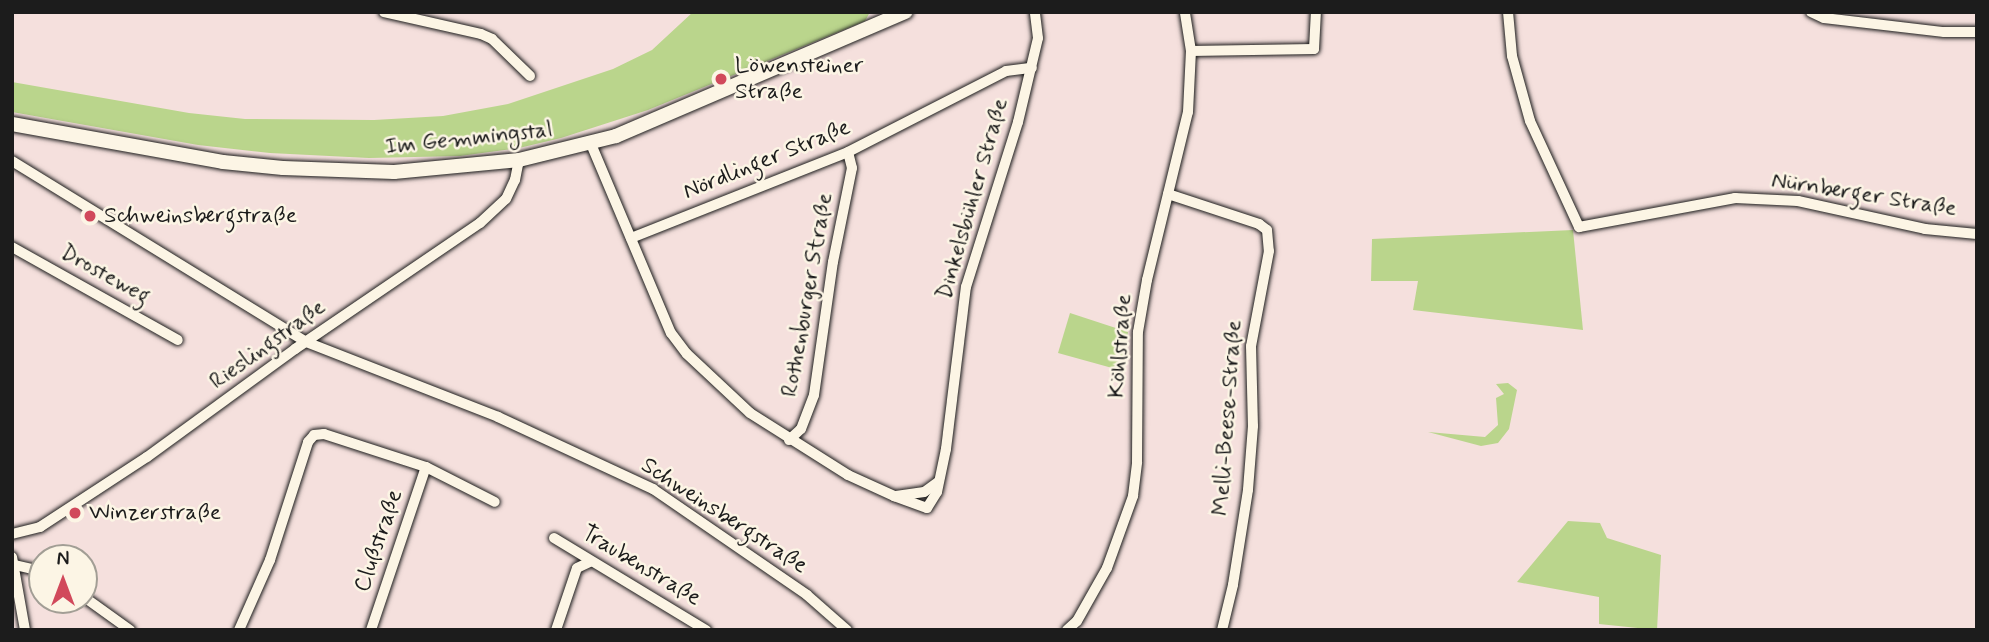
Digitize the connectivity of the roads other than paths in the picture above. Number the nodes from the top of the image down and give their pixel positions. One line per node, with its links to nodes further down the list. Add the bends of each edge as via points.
1 (384, 12): 11 (street, via 481,34)
2 (1035, 12): 10 (street, Dinkelsbühler Straße, via 1038,38)
3 (1185, 12): 9 (street, Köhlstraße)
4 (1316, 12): 9 (street, via 1314,49)
5 (1508, 12): 18 (street, Nürnberger Straße, via 1512,56 1527,110 1579,227 1691,204 1759,198 1798,201 1925,229)
6 (1811, 12): 8 (street, via 1824,18)
7 (900, 14): 13 (street, Im Gemmingstal)
8 (1977, 32)
9 (1191, 51): 17 (street, Köhlstraße, via 1188,112)
10 (1032, 68): 14 (street, Nördlinger Straße, via 1006,71); 25 (street, Dinkelsbühler Straße, via 966,287)
11 (530, 76)
12 (12, 124): 15 (street, Im Gemmingstal, via 223,162 283,168 394,172)
13 (591, 144): 15 (street, Im Gemmingstal); 19 (street)
14 (848, 152): 19 (street, Nördlinger Straße); 23 (street, Rothenburger Straße, via 852,168 814,395 801,429)
15 (519, 160): 22 (street, Rieslingstraße, via 511,189 495,212)
16 (12, 161): 22 (street, Schweinsbergstraße)
17 (1168, 194): 40 (street, Köhlstraße, via 1138,332 1133,496 1107,568); 41 (street, Melli-Beese-Straße, via 1267,230 1269,251 1251,346 1253,426 1248,490)
18 (1977, 234)
19 (631, 238): 23 (street, via 671,333 687,354 750,413)
20 (12, 247): 21 (street, Drosteweg)
21 (178, 340)
22 (306, 342): 28 (street, Rieslingstraße, via 94,492 40,527); 39 (street, Schweinsbergstraße, via 547,438 653,489 807,595)
23 (789, 440): 26 (street)
24 (426, 467): 27 (street); 35 (street, via 324,434 314,435 270,560); 36 (street, Clußstraße)
25 (939, 482): 26 (street, via 924,492); 26 (street, Dinkelsbühler Straße, via 927,508)
26 (894, 496)
27 (495, 502)
28 (12, 534)
29 (554, 538): 31 (street, Traubenstraße)
30 (13, 561): 33 (street)
31 (590, 562): 37 (street, via 578,568); 38 (street, Traubenstraße)
32 (98, 607): 34 (street)
33 (25, 630)
34 (130, 630)
35 (239, 630)
36 (371, 630)
37 (556, 630)
38 (706, 630)
39 (847, 630)
40 (1067, 630)
41 (1222, 630)

